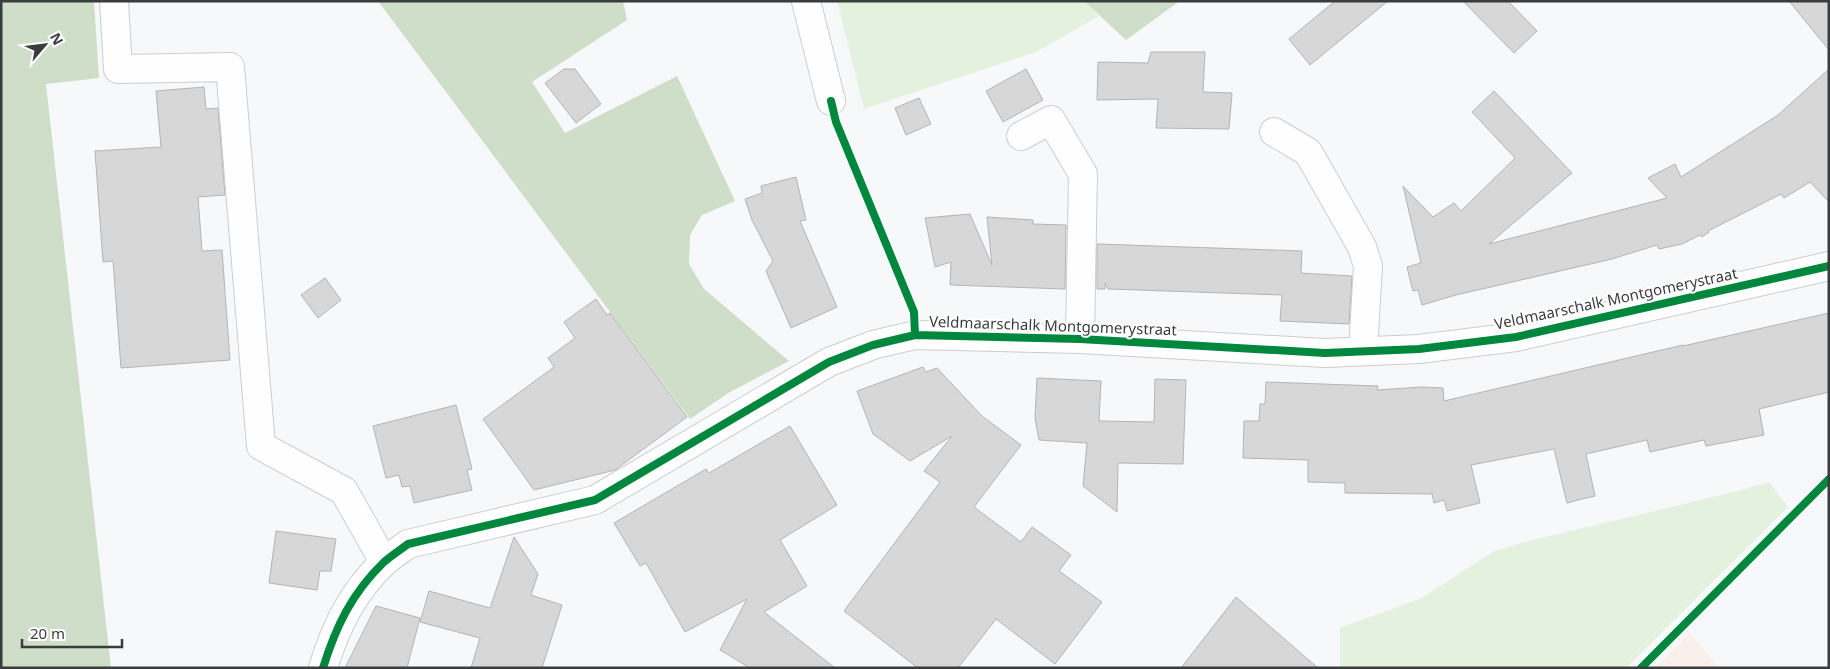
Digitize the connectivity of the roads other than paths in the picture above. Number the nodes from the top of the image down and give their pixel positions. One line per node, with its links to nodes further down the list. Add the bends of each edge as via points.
1 (114, 1): 9 (street, via 118,69 230,67 261,446 344,491)
2 (806, 1): 3 (street)
3 (831, 101)
4 (1274, 132): 8 (street, via 1308,152 1362,246 1368,266)
5 (1021, 136): 7 (street, via 1051,120 1083,174)
6 (1829, 266): 8 (street, Veldmaarschalk Montgomerystraat, via 1516,336)
7 (1080, 339): 8 (street, Veldmaarschalk Montgomerystraat, via 1324,353); 9 (street, Veldmaarschalk Montgomerystraat, via 915,335 873,345 829,362 595,500 408,544)
8 (1363, 351)
9 (384, 562): 10 (street, Veldmaarschalk Montgomerystraat, via 344,613)
10 (323, 668)

